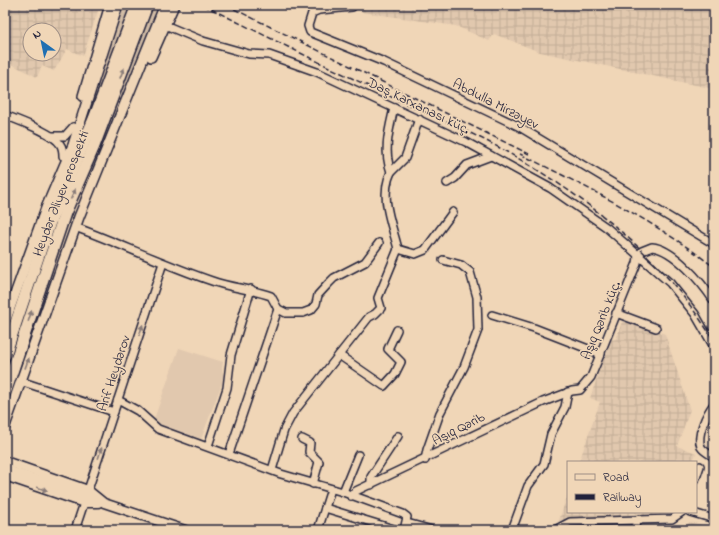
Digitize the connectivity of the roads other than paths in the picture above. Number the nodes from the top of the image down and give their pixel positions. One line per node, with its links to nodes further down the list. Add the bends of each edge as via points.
1 (110, 5): 12 (main road)
2 (118, 5): 18 (main road, via 73,145)
3 (137, 5): 38 (highway, Heydər Əliyev prospekti, via 94,120 50,222)
4 (147, 5): 43 (highway, Heydər Əliyev prospekti, one-way to 4, via 65,213 94,146)
5 (174, 5): 8 (main road)
6 (164, 7): 19 (main road)
7 (352, 7): 23 (street, Abdulla Mirzəyev, via 312,13 308,26 310,32 384,62 518,126)
8 (165, 25): 9 (street, Daş Karxanası küç., via 203,41 249,54 269,55 313,70); 19 (main road, via 111,154)
9 (394, 108): 11 (street, Daş Karxanası küç.); 16 (street, via 387,148 387,161)
10 (5, 115): 13 (street)
11 (419, 119): 15 (street, Daş Karxanası küç.); 16 (street, via 406,158)
12 (73, 127): 13 (street, via 65,136); 14 (main road)
13 (49, 136): 14 (street, via 61,145)
14 (63, 156): 18 (main road)
15 (491, 156): 17 (street, via 467,165); 25 (street, Daş Karxanası küç., via 586,211)
16 (391, 172): 24 (street, via 385,192 386,204)
17 (448, 183)
18 (46, 208): 33 (main road)
19 (82, 210): 21 (main road)
20 (453, 212): 24 (street, via 425,250 415,254)
21 (75, 227): 27 (street, via 122,244); 40 (main road, one-way to 21)
22 (379, 243): 30 (street, via 365,262 328,283 318,295 311,310 295,314 286,313)
23 (714, 244)
24 (398, 249): 39 (street, via 378,298 380,308 369,317)
25 (638, 256): 29 (street, via 642,251 652,247 665,252 699,279); 31 (street, Aşıq Qərib küç.); 36 (street, via 670,283 695,314)
26 (443, 260): 54 (street, via 461,265 470,272 477,296 478,330 464,367 440,413)
27 (163, 263): 28 (street, via 214,282); 44 (street, Arif Heydərov, one-way to 27)
28 (251, 290): 30 (street, via 271,296); 50 (street, via 231,355 227,388)
29 (714, 301)
30 (278, 308): 51 (street)
31 (616, 313): 34 (street); 37 (street, Aşıq Qərib küç.)
32 (492, 315): 37 (street)
33 (5, 322)
34 (656, 328)
35 (397, 330): 39 (street, via 388,349 401,362 395,374 384,386)
36 (714, 347)
37 (601, 354): 41 (street, Aşıq Qərib küç., via 590,377)
38 (5, 355)
39 (339, 355): 58 (street, via 293,413 284,430)
40 (20, 381): 46 (street); 47 (main road)
41 (580, 390): 42 (street, Aşıq Qərib)
42 (568, 392): 54 (street, Aşıq Qərib); 80 (street, via 565,407 551,434 544,464 528,486)
43 (5, 393)
44 (118, 400): 46 (street, Arif Heydərov); 50 (street, via 138,411 158,429)
45 (714, 404): 53 (street, via 706,417 701,446)
46 (114, 412): 63 (street, Arif Heydərov, one-way to 46)
47 (5, 426)
48 (398, 436): 62 (street, via 371,477)
49 (302, 439): 61 (street, via 310,443 309,452 319,462)
50 (208, 446): 51 (street)
51 (229, 454): 58 (street)
52 (358, 455): 65 (street)
53 (714, 457)
54 (425, 460): 62 (street, Aşıq Qərib)
55 (5, 461): 63 (street)
56 (700, 466): 59 (street)
57 (5, 469): 67 (street)
58 (272, 470): 61 (street)
59 (697, 475)
60 (5, 476): 68 (street, one-way to 68)
61 (313, 484): 64 (street)
62 (371, 485): 66 (street, Aşıq Qərib)
63 (88, 490): 67 (street)
64 (331, 490): 65 (street); 69 (street)
65 (343, 492): 66 (street)
66 (351, 496): 74 (street, via 403,514 407,517)
67 (104, 502): 68 (street); 76 (street)
68 (84, 503): 75 (street)
69 (325, 508): 77 (street); 78 (street)
70 (681, 513): 73 (street, via 672,519)
71 (695, 513): 72 (street)
72 (713, 517)
73 (639, 519): 81 (street, via 570,522); 82 (street)
74 (406, 527): 79 (street)
75 (75, 530)
76 (186, 530)
77 (318, 530)
78 (397, 530)
79 (432, 530)
80 (512, 530)
81 (555, 530)
82 (633, 530)

